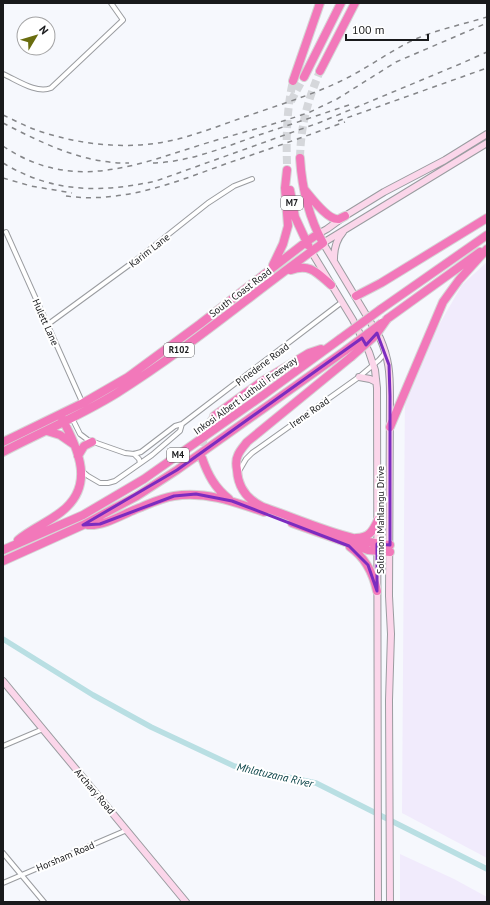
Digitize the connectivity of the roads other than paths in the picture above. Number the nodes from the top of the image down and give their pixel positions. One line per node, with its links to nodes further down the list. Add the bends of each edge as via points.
1 (111, 3): 6 (street, via 123,20 51,88 41,90)
2 (320, 3): 8 (highway)
3 (341, 3): 7 (highway)
4 (356, 3): 5 (highway)
5 (320, 71)
6 (3, 74)
7 (304, 77)
8 (293, 81)
9 (487, 134): 12 (main road, South Coast Road)
10 (487, 143): 13 (main road, South Coast Road)
11 (300, 158): 17 (highway, Solomon Mahlangu Drive / M7)
12 (445, 160): 13 (main road); 14 (main road, South Coast Road)
13 (449, 166): 16 (main road, South Coast Road)
14 (418, 175): 16 (main road); 18 (main road, South Coast Road)
15 (252, 179): 35 (street, Karim Lane, via 234,186 208,203)
16 (422, 183): 20 (main road, South Coast Road)
17 (303, 188): 18 (highway, via 332,217 339,219); 22 (highway, Solomon Mahlangu Drive / M7)
18 (345, 216): 22 (main road, South Coast Road)
19 (487, 218): 32 (highway)
20 (348, 227): 25 (main road, South Coast Road); 28 (main road, via 337,241)
21 (6, 232): 35 (street, Hulett Lane)
22 (318, 234): 24 (highway, South Coast Road / R102); 25 (highway, Solomon Mahlangu Drive / M7)
23 (487, 235): 39 (highway, Inkosi Albert Luthuli Freeway / M4, bridge)
24 (306, 242): 27 (highway, Solomon Mahlangu Drive / M7); 29 (highway, South Coast Road / R102); 29 (highway, Solomon Mahlangu Drive / M7, via 295,216 287,167 285,188 288,226)
25 (323, 243): 27 (highway, South Coast Road / R102); 28 (main road, Solomon Mahlangu Drive / M7)
26 (487, 248): 34 (highway, M4); 53 (highway, via 443,302)
27 (311, 251): 30 (highway, South Coast Road / R102); 31 (main road, Solomon Mahlangu Drive / M7)
28 (334, 260): 32 (main road, Solomon Mahlangu Drive / M7)
29 (272, 268): 36 (highway, South Coast Road / R102)
30 (281, 274): 31 (highway, via 303,267 316,272); 37 (highway, South Coast Road / R102)
31 (331, 285): 33 (main road, Solomon Mahlangu Drive / M7)
32 (356, 296): 40 (main road, Solomon Mahlangu Drive / M7)
33 (342, 302): 41 (main road, Solomon Mahlangu Drive / M7); 52 (street, Pinedene Road)
34 (387, 319): 66 (highway, bridge, via 375,336 247,442 237,456); 69 (highway, M4, bridge, via 177,470 125,503)
35 (48, 326): 45 (street, Hulett Lane)
36 (191, 330): 37 (highway); 38 (highway, South Coast Road / R102)
37 (197, 338): 38 (highway, South Coast Road / R102)
38 (180, 344): 44 (highway, South Coast Road / R102)
39 (328, 347): 49 (highway, via 309,353 261,382); 73 (highway, Inkosi Albert Luthuli Freeway / M4, via 144,480 83,516)
40 (386, 352): 41 (street, Irene Road); 53 (main road, Solomon Mahlangu Drive / M7, via 390,378)
41 (374, 364): 42 (street, Irene Road); 43 (main road, Solomon Mahlangu Drive / M7)
42 (359, 377): 43 (main road); 66 (street, Irene Road, via 252,453)
43 (376, 382): 68 (main road, Solomon Mahlangu Drive / M7)
44 (115, 390): 45 (highway, South Coast Road / R102); 47 (highway, South Coast Road / R102)
45 (82, 403): 46 (highway, South Coast Road / R102); 47 (street, Hulett Lane)
46 (68, 410): 48 (highway, South Coast Road / R102); 50 (street)
47 (86, 411): 50 (highway, South Coast Road / R102)
48 (60, 414): 51 (highway); 55 (highway, South Coast Road / R102)
49 (214, 416)
50 (73, 419): 51 (highway, South Coast Road / R102); 57 (street, via 80,434)
51 (64, 423): 54 (highway, South Coast Road / R102); 59 (highway)
52 (182, 424): 61 (street, Pinedene Road, via 175,426 141,452); 64 (street, Pinedene Road, via 180,431)
53 (390, 427): 74 (main road, Solomon Mahlangu Drive / M7)
54 (47, 431): 58 (highway, South Coast Road / R102); 59 (highway, via 60,435)
55 (14, 436): 56 (highway, South Coast Road / R102); 58 (highway)
56 (3, 442)
57 (92, 442): 61 (street); 62 (highway, via 84,446)
58 (18, 444): 60 (highway, South Coast Road / R102)
59 (74, 444): 62 (highway)
60 (4, 449)
61 (134, 454): 64 (street)
62 (78, 456): 65 (highway)
63 (202, 458): 67 (highway, via 212,482)
64 (140, 463): 65 (street, Pinedene Road, via 115,481 108,483 100,483)
65 (82, 471): 73 (highway, via 80,486 70,504 62,512)
66 (237, 475): 70 (highway, via 244,492 255,503)
67 (232, 501): 69 (highway, via 196,494 174,496 100,524); 71 (highway)
68 (378, 520): 70 (highway, via 370,534); 72 (main road, Solomon Mahlangu Drive / M7)
69 (83, 525): 75 (highway, M4)
70 (351, 538): 72 (highway)
71 (337, 539): 72 (highway, via 368,550); 76 (highway, via 363,558)
72 (377, 548): 74 (highway); 76 (main road, Solomon Mahlangu Drive / M7)
73 (5, 549)
74 (390, 549): 87 (main road, Solomon Mahlangu Drive / M7)
75 (3, 561)
76 (377, 591): 86 (main road, Solomon Mahlangu Drive / M7)
77 (3, 681): 78 (main road, Archary Road)
78 (43, 729): 79 (street); 80 (main road, Archary Road)
79 (3, 746)
80 (127, 830): 82 (street, Horsham Road); 85 (main road, Archary Road)
81 (3, 853): 82 (street)
82 (21, 875): 83 (street, Horsham Road); 84 (street)
83 (3, 883)
84 (44, 902)
85 (186, 902)
86 (378, 902)
87 (390, 902)

